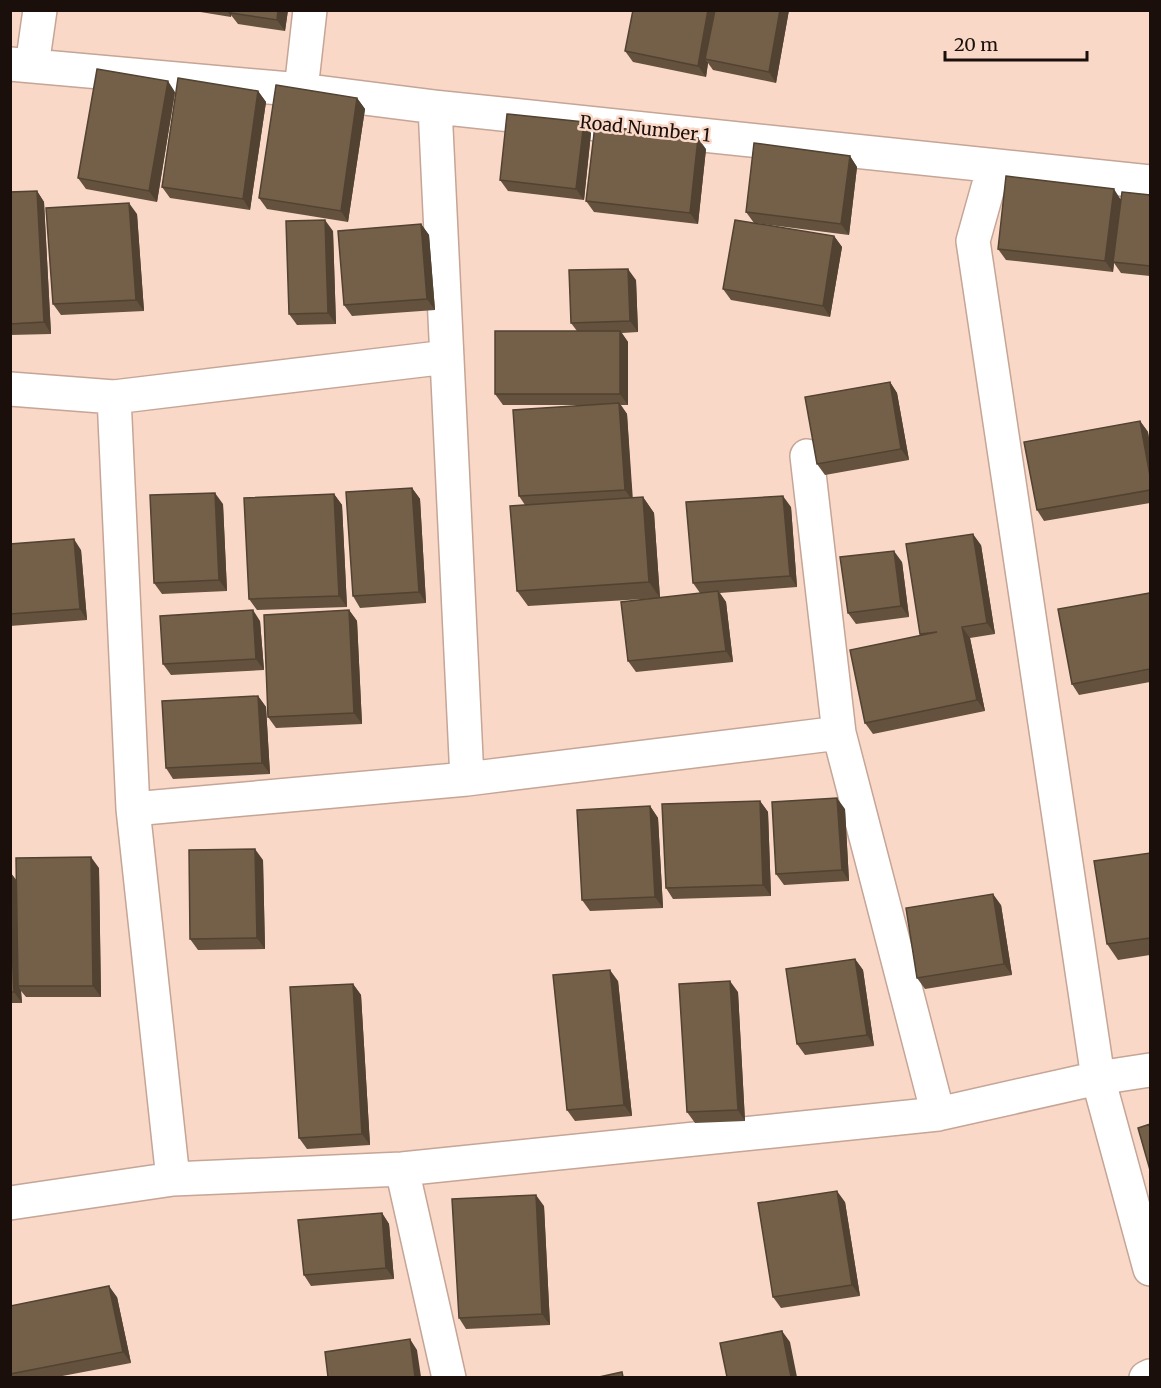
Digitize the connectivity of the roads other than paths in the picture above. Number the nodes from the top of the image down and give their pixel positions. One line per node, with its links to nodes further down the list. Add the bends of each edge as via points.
1 (40, 10): 3 (street)
2 (310, 10): 4 (street)
3 (21, 65): 4 (street, Road Number 1)
4 (301, 90): 5 (street, Road Number 1)
5 (435, 107): 6 (street, Road Number 1); 8 (street)
6 (994, 166): 7 (street, Road Number 1); 16 (street, via 973,241)
7 (1150, 182)
8 (447, 357): 10 (street); 13 (street)
9 (10, 390): 10 (street)
10 (114, 397): 14 (street)
11 (807, 456): 12 (street)
12 (839, 733): 13 (street); 17 (street)
13 (467, 779): 14 (street)
14 (133, 809): 19 (street)
15 (1150, 1070): 16 (street)
16 (1098, 1078): 17 (street); 21 (street)
17 (938, 1114): 18 (street)
18 (402, 1169): 19 (street); 22 (street)
19 (173, 1179): 20 (street)
20 (10, 1203)
21 (1150, 1269)
22 (449, 1377)

